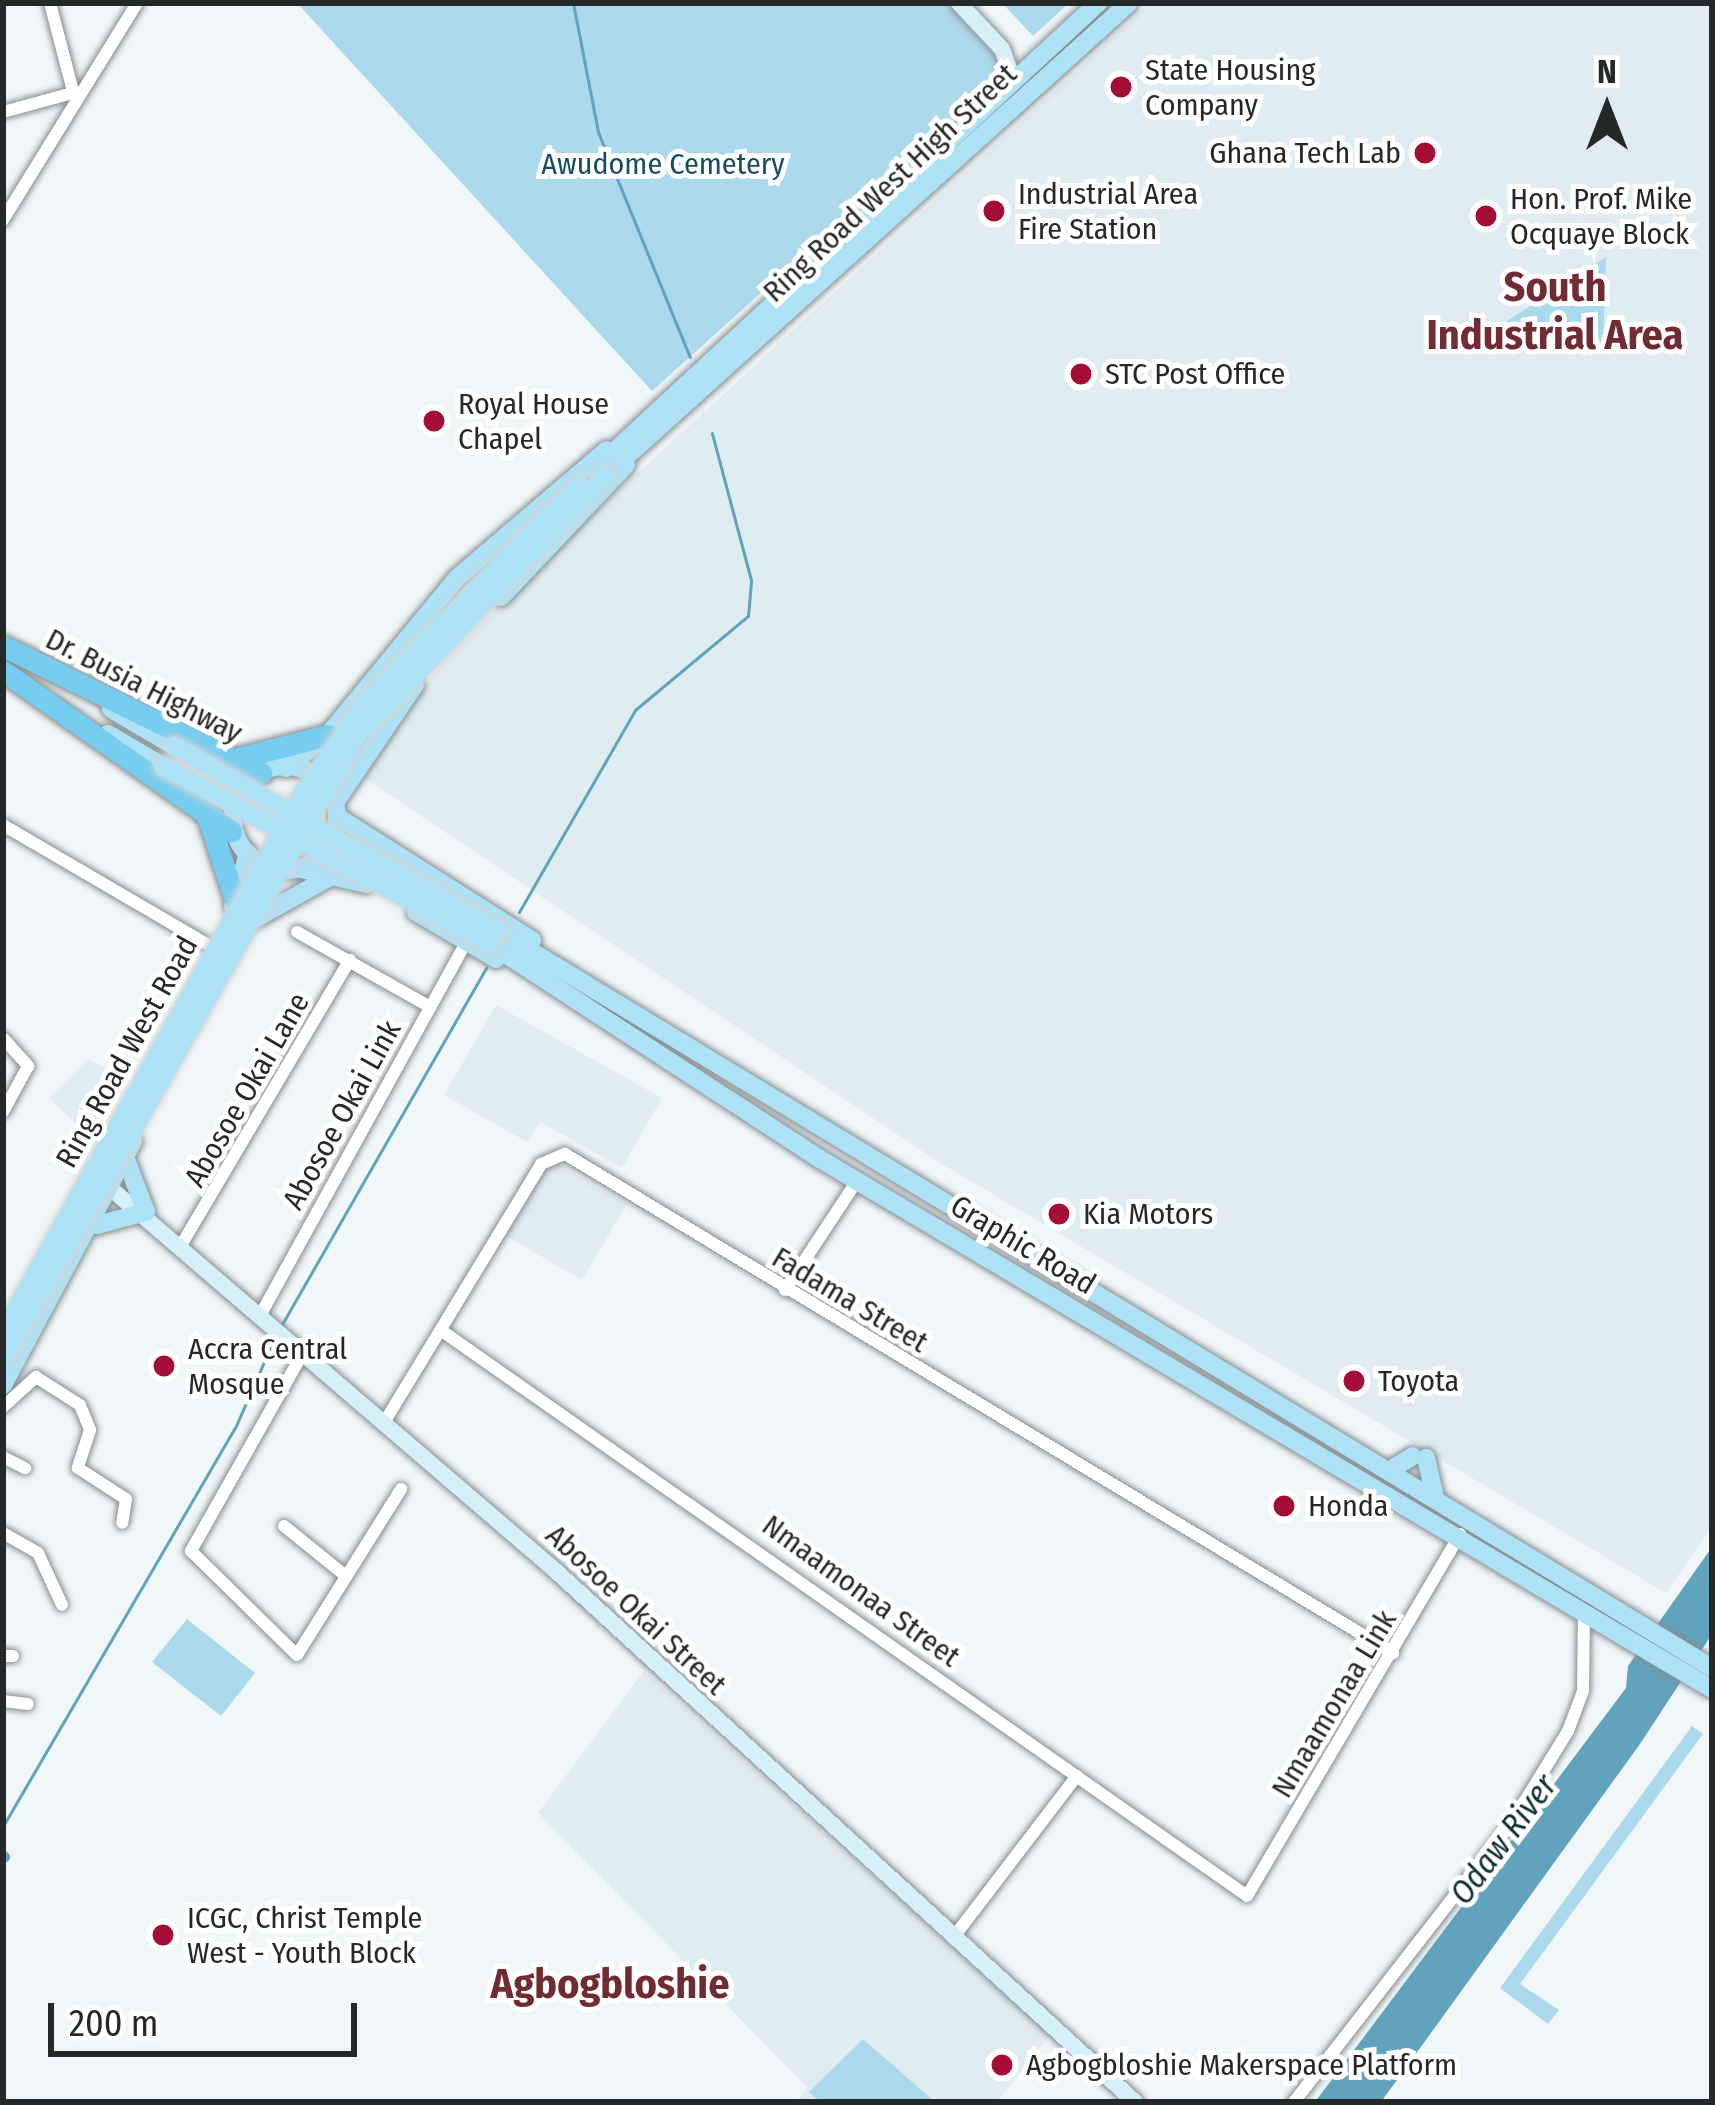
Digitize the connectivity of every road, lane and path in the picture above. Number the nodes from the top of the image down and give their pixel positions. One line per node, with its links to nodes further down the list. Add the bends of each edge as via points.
1 (50, 3): 9 (street)
2 (137, 3): 9 (street)
3 (959, 3): 6 (street)
4 (1097, 3): 7 (main road, Ring Road West High Street)
5 (1129, 3): 12 (main road, Ring Road West High Street)
6 (1001, 49): 7 (street); 8 (street)
7 (1036, 60): 8 (main road, Ring Road West High Street)
8 (1014, 82): 12 (main road, Ring Road West High Street)
9 (77, 93): 10 (street); 11 (street)
10 (3, 112)
11 (3, 220)
12 (676, 405): 13 (main road, Ring Road West High Street)
13 (623, 453): 18 (main road, Ring Road West High Street, via 588,459 457,578); 22 (main road, Ring Road West High Street, bridge, via 437,642); 24 (main road, Ring Road West High Street, via 616,484 439,656)
14 (3, 646): 16 (highway, Dr. Busia Highway)
15 (3, 671): 17 (highway, Dr. Busia Highway)
16 (86, 694): 19 (highway, Dr. Busia Highway); 33 (main road, bridge)
17 (73, 714): 23 (highway, Dr. Busia Highway); 33 (main road, bridge)
18 (328, 735): 19 (highway); 20 (main road, Ring Road West High Street)
19 (216, 759): 21 (highway, Dr. Busia Highway)
20 (286, 768): 21 (main road); 24 (main road, via 316,776)
21 (261, 773): 26 (main road, via 238,793)
22 (308, 799): 52 (main road, Ring Road West Road, bridge); 54 (main road, Ring Road West Road, bridge)
23 (201, 803): 26 (highway, Dr. Busia Highway); 30 (highway)
24 (338, 808): 28 (main road); 36 (main road, Graphic Road, via 524,932)
25 (3, 825): 35 (street)
26 (231, 831): 27 (main road)
27 (248, 853): 28 (main road); 30 (main road, Ring Road West Road)
28 (294, 870): 29 (main road, Graphic Road); 31 (main road, Ring Road West Road)
29 (342, 876): 31 (main road, via 290,890); 34 (main road, Graphic Road)
30 (235, 900): 35 (main road, Ring Road West Road)
31 (255, 919): 41 (main road, Ring Road West Road)
32 (297, 932): 37 (street)
33 (494, 937): 36 (main road)
34 (466, 944): 36 (main road, Graphic Road); 38 (street, Abosoe Okai Link)
35 (217, 950): 42 (main road, Ring Road West Road)
36 (528, 957): 43 (main road, Graphic Road); 60 (main road, Graphic Road)
37 (350, 960): 38 (street); 47 (street, Abosoe Okai Lane)
38 (430, 1007): 49 (street, Abosoe Okai Link)
39 (3, 1038): 40 (street, via 28,1066)
40 (3, 1112)
41 (127, 1158): 44 (main road, Ring Road West Road); 45 (main road)
42 (90, 1171): 44 (street, Abosoe Okai Street); 50 (main road, Ring Road West Road)
43 (856, 1181): 48 (street); 67 (main road, Graphic Road)
44 (115, 1190): 45 (street, Abosoe Okai Street); 46 (main road, Ring Road West Road)
45 (146, 1212): 46 (main road); 47 (street, Abosoe Okai Street)
46 (97, 1225): 55 (main road, Ring Road West Road)
47 (184, 1242): 49 (street, Abosoe Okai Street)
48 (785, 1290): 51 (street, Fadama Street, via 555,1155); 72 (street, Fadama Street)
49 (263, 1313): 53 (street, Abosoe Okai Street)
50 (3, 1322)
51 (442, 1331): 57 (street, Fadama Street); 76 (street, Nmaamonaa Street)
52 (3, 1333)
53 (299, 1346): 57 (street, Abosoe Okai Street); 68 (street, via 191,1551 297,1654)
54 (3, 1358)
55 (3, 1385)
56 (3, 1407): 64 (street, via 36,1377 80,1405 90,1430 78,1468 126,1499)
57 (385, 1420): 78 (street, Abosoe Okai Street)
58 (3, 1457): 59 (street)
59 (25, 1468)
60 (1389, 1472): 62 (main road, Graphic Road); 62 (main road, via 1420,1457)
61 (401, 1489): 68 (street)
62 (1435, 1496): 63 (main road, Graphic Road)
63 (1471, 1517): 67 (street, Nmaamonaa Link); 71 (main road, Graphic Road)
64 (122, 1523)
65 (284, 1526): 68 (street)
66 (3, 1533): 69 (street, via 38,1553)
67 (1459, 1535): 70 (main road, Graphic Road); 72 (street, Nmaamonaa Link)
68 (342, 1573)
69 (62, 1606)
70 (1584, 1611): 71 (main road, Graphic Road); 80 (street, via 1583,1691 1568,1730 1512,1822)
71 (1630, 1627): 73 (main road, Graphic Road)
72 (1394, 1653): 77 (street, Nmaamonaa Link)
73 (1711, 1681)
74 (3, 1701): 75 (street)
75 (28, 1704)
76 (1077, 1776): 77 (street, Nmaamonaa Street); 78 (street)
77 (1247, 1896)
78 (953, 1938): 79 (street, Abosoe Okai Street)
79 (1135, 2102)
80 (1294, 2102)

